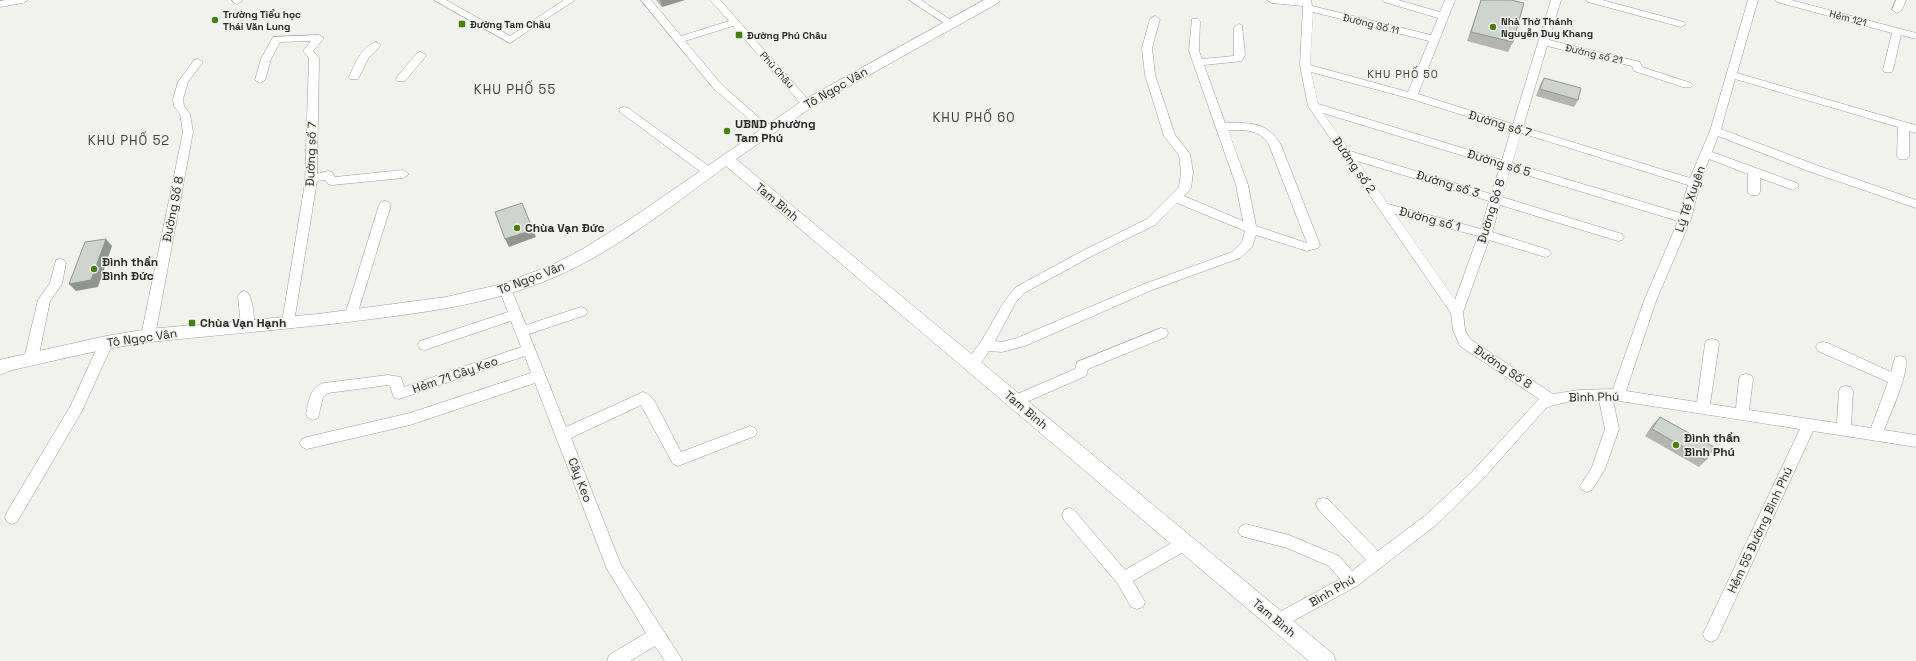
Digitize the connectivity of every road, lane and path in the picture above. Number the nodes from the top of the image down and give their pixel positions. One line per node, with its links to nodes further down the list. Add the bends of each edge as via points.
1 (23, 0): 17 (street)
2 (439, 0): 3 (street, via 510,40)
3 (570, 0)
4 (646, 0): 29 (street)
5 (715, 0): 22 (street, Phú Châu)
6 (914, 0): 23 (street)
7 (992, 0): 23 (main road, Tô Ngọc Vân)
8 (1272, 0): 16 (street, Đường Số 11)
9 (1387, 0): 19 (street)
10 (1450, 0): 19 (street)
11 (1556, 0): 30 (street, Đường Só 8)
12 (1591, 0): 24 (street)
13 (1753, 0): 37 (street, Lý Tế Xuyên)
14 (1780, 0): 26 (street, Hẻm 121)
15 (1901, 0): 18 (street)
16 (1307, 3): 28 (street, Đường Số 11); 35 (street, Đường số 2, via 1310,13)
17 (0, 4)
18 (1897, 10)
19 (1443, 16): 28 (street)
20 (1155, 19): 64 (street, via 1147,48 1150,75 1164,123 1170,136 1184,154 1187,172 1185,188)
21 (1195, 21): 34 (street, via 1194,50)
22 (734, 23): 29 (street); 43 (street, Phú Châu)
23 (950, 23): 43 (main road, Tô Ngọc Vân)
24 (1681, 24)
25 (1239, 27): 34 (street, via 1238,59)
26 (1898, 31): 27 (street, Hẻm 121); 36 (street)
27 (1916, 36)
28 (1433, 39): 42 (street)
29 (679, 40): 50 (street, via 718,87)
30 (1543, 42): 41 (street, Đường số 21, via 1636,64 1638,69); 48 (street, Đường Só 8)
31 (376, 45): 38 (street, via 363,58)
32 (421, 55): 39 (street)
33 (198, 62): 86 (street, Đường Số 8, via 183,82 178,99 179,106 185,114 188,132)
34 (1199, 62): 47 (street)
35 (1306, 67): 42 (street, Đường số 7); 44 (street, Đường số 2)
36 (1888, 70)
37 (1732, 75): 46 (street); 51 (street, Lý Tế Xuyên)
38 (354, 77)
39 (401, 79)
40 (260, 80): 60 (street, Đường số 7, via 266,59 277,39 318,38 308,51 314,58)
41 (1686, 85)
42 (1412, 96): 48 (street, Đường số 7)
43 (807, 104): 50 (main road, Tô Ngọc Vân)
44 (1313, 106): 53 (street, Đường số 2); 56 (street, Đường số 5)
45 (624, 110): 57 (street)
46 (1904, 126): 49 (street); 54 (street)
47 (1222, 127): 70 (street, via 1242,185); 70 (street, via 1252,126 1269,135 1314,244 1307,247)
48 (1517, 129): 56 (street, Đường Só 8); 61 (street, Đường số 7)
49 (1916, 129)
50 (769, 131): 55 (main road, Tô Ngọc Vân)
51 (1715, 131): 52 (street, Lý Tế Xuyên); 66 (street)
52 (1706, 154): 58 (street); 61 (street, Lý Tế Xuyên)
53 (1346, 155): 65 (street, Đường số 3); 68 (street, Đường số 2)
54 (1903, 156)
55 (726, 160): 57 (main road, Tô Ngọc Vân); 95 (main road, Tam Bình)
56 (1506, 165): 65 (street, Đường Só 8); 69 (street, Đường số 5)
57 (709, 172): 75 (main road, Tô Ngọc Vân, via 588,254 558,269)
58 (1754, 172): 62 (street); 63 (street)
59 (403, 174): 60 (street, via 332,181 328,175)
60 (312, 179): 81 (street, Đường số 7)
61 (1694, 183): 69 (street, Lý Tế Xuyên)
62 (1793, 186)
63 (1754, 192)
64 (1177, 198): 70 (street); 89 (street, via 1151,222 1020,290 1012,299)
65 (1495, 199): 71 (street, Đường Só 8); 72 (street, Đường số 3)
66 (1916, 204)
67 (385, 205): 79 (street)
68 (1383, 207): 71 (street, Đường số 1); 78 (street, Đường số 2)
69 (1685, 219): 101 (street, Lý Tế Xuyên)
70 (1251, 229): 89 (street, via 1248,244 1236,255 1148,287 1020,342 1002,348)
71 (1484, 234): 73 (street, Đường số 1); 78 (street, Đường Só 8)
72 (1618, 236)
73 (1545, 253)
74 (60, 263): 93 (street, via 56,284 44,300)
75 (505, 289): 79 (main road, Tô Ngọc Vân, via 446,303); 80 (street, Cây Keo)
76 (244, 296): 82 (street)
77 (581, 312): 84 (street)
78 (1457, 312): 83 (street, Đường Só 8)
79 (352, 315): 81 (main road, Tô Ngọc Vân)
80 (516, 315): 84 (street, Cây Keo); 90 (street)
81 (288, 322): 82 (main road, Tô Ngọc Vân)
82 (247, 326): 86 (main road, Tô Ngọc Vân)
83 (1459, 330): 102 (street, Đường Số 8, via 1465,342)
84 (522, 331): 92 (street, Cây Keo)
85 (1161, 333): 103 (street, via 1082,366 1081,372)
86 (148, 336): 87 (main road, Tô Ngọc Vân)
87 (106, 343): 93 (main road, Tô Ngọc Vân); 117 (street, via 77,408)
88 (1712, 344): 104 (street)
89 (986, 345): 95 (street)
90 (425, 346)
91 (1823, 347): 99 (street)
92 (529, 349): 97 (street, Cây Keo); 106 (street, Hẻm 71 Cây Keo, via 399,394 396,381 388,380 324,388 317,395)
93 (31, 359): 96 (main road, Tô Ngọc Vân)
94 (1900, 361): 99 (street)
95 (971, 365): 103 (main road, Tam Bình)
96 (0, 368)
97 (539, 376): 110 (street, Cây Keo); 113 (street, via 410,419)
98 (1746, 379): 105 (street)
99 (1896, 380): 111 (street)
100 (1846, 391): 108 (street)
101 (1611, 395): 102 (street, Bình Phú, via 1574,395); 104 (street, Bình Phú); 114 (street, via 1612,429 1598,469)
102 (1551, 400): 120 (street, Bình Phú, via 1541,404 1476,477 1431,520)
103 (1015, 402): 119 (main road, Tam Bình)
104 (1703, 408): 105 (street, Bình Phú)
105 (1742, 413): 107 (street, Bình Phú)
106 (313, 414)
107 (1808, 426): 108 (street, Bình Phú); 125 (street, Hẻm 55 Đường Bình Phú)
108 (1844, 430): 111 (street, Bình Phú)
109 (750, 432): 110 (street, via 678,460 649,404 643,398)
110 (562, 435): 126 (street, Cây Keo, via 615,568)
111 (1875, 435): 112 (street, Bình Phú)
112 (1916, 442)
113 (307, 443)
114 (1588, 486)
115 (1323, 504): 120 (street)
116 (1069, 515): 121 (street)
117 (12, 517)
118 (1246, 531): 122 (street, via 1289,542 1334,561)
119 (1185, 543): 121 (street); 124 (main road, Tam Bình)
120 (1377, 561): 122 (street, Bình Phú)
121 (1123, 579): 123 (street)
122 (1351, 581): 124 (street, Bình Phú)
123 (1137, 602)
124 (1278, 621): 129 (main road, Tam Bình)
125 (1711, 634)
126 (657, 636): 127 (street); 128 (street, Cây Keo)
127 (615, 661)
128 (675, 661)
129 (1325, 661)

